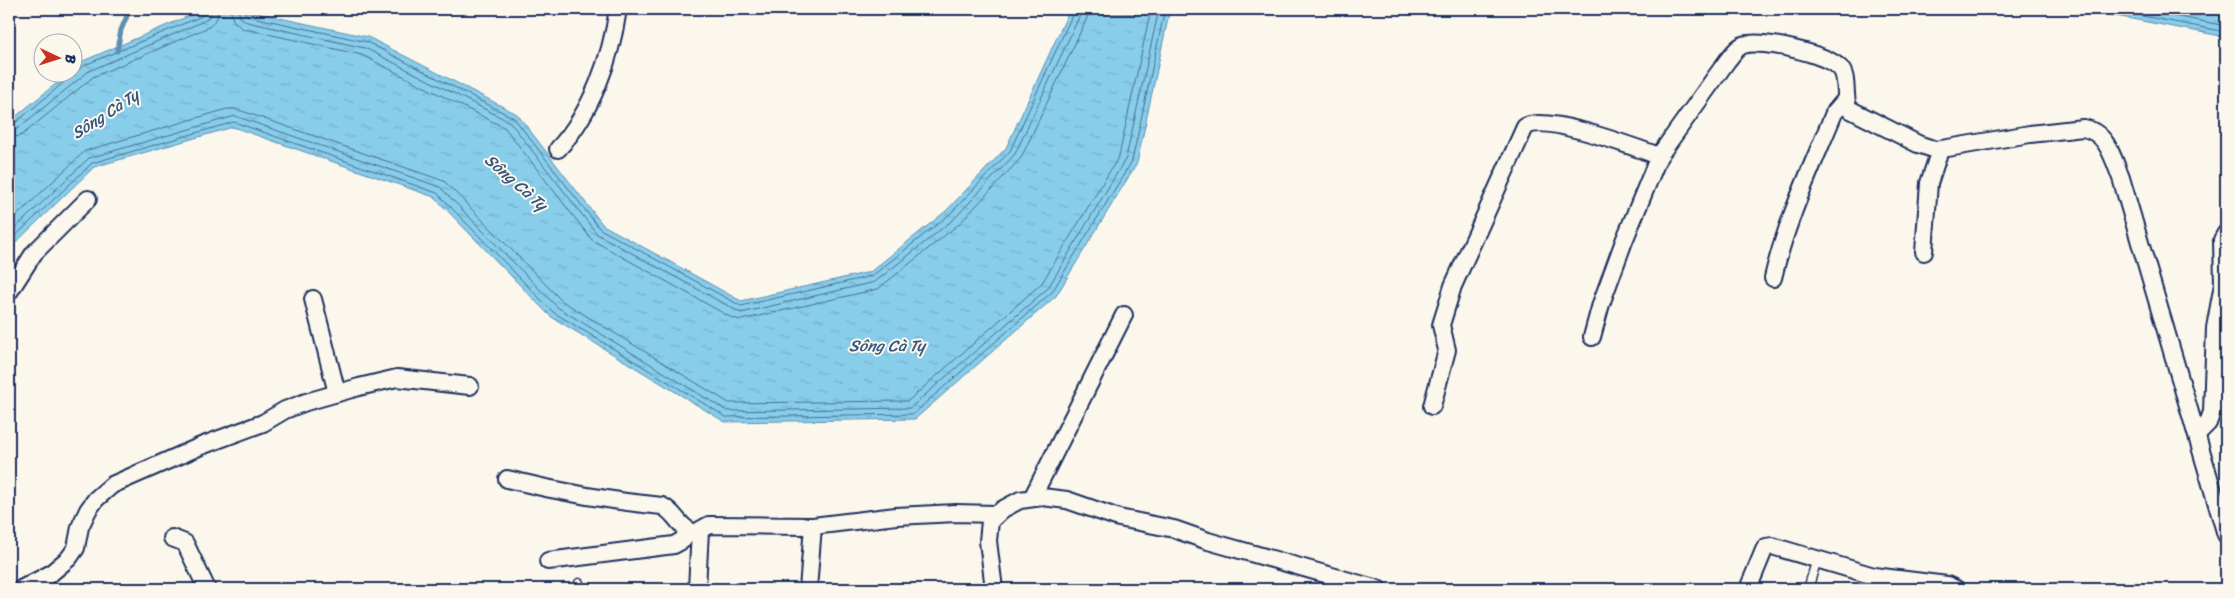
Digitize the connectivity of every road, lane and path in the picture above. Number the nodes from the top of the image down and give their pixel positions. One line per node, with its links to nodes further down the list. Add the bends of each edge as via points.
1 (618, 9): 3 (street, via 606,67 569,138)
2 (1845, 100): 4 (street, via 1850,109 1918,144); 5 (street, via 1843,72 1832,62 1765,44 1741,46); 9 (street, via 1834,113 1788,226)
3 (558, 149)
4 (1940, 150): 8 (street, via 1929,183); 17 (street, via 2083,128 2102,137 2121,178)
5 (1659, 156): 13 (street, via 1600,304); 16 (street, via 1575,129 1535,123 1525,127 1453,286 1441,325 1446,350)
6 (88, 199): 10 (street, via 34,253)
7 (2226, 233): 17 (street, via 2222,240 2223,284 2214,328 2212,412 2208,423)
8 (1924, 252)
9 (1773, 278)
10 (9, 292)
11 (314, 299): 15 (street)
12 (1124, 314): 19 (street)
13 (1592, 337)
14 (470, 386): 15 (street, via 397,378)
15 (337, 393): 28 (street, via 292,408 112,485 88,510 80,527 76,548 69,558 50,574)
16 (1432, 406)
17 (2197, 434): 23 (street)
18 (507, 479): 22 (street, via 553,491 662,506)
19 (1032, 498): 20 (street, via 1020,500); 33 (street, via 1067,500 1118,518 1174,529)
20 (995, 514): 21 (street, via 956,512); 32 (street, via 990,521 988,541)
21 (813, 526): 22 (street, via 709,525); 31 (street)
22 (693, 533): 26 (street, via 674,545); 30 (street)
23 (2226, 535)
24 (172, 538): 29 (street, via 184,544)
25 (1817, 559): 27 (street, via 1874,576); 34 (street, via 1766,547); 35 (lane)
26 (548, 561)
27 (1952, 588)
28 (21, 589)
29 (206, 589)
30 (697, 589)
31 (808, 589)
32 (994, 589)
33 (1378, 589)
34 (1748, 589)
35 (1808, 589)

